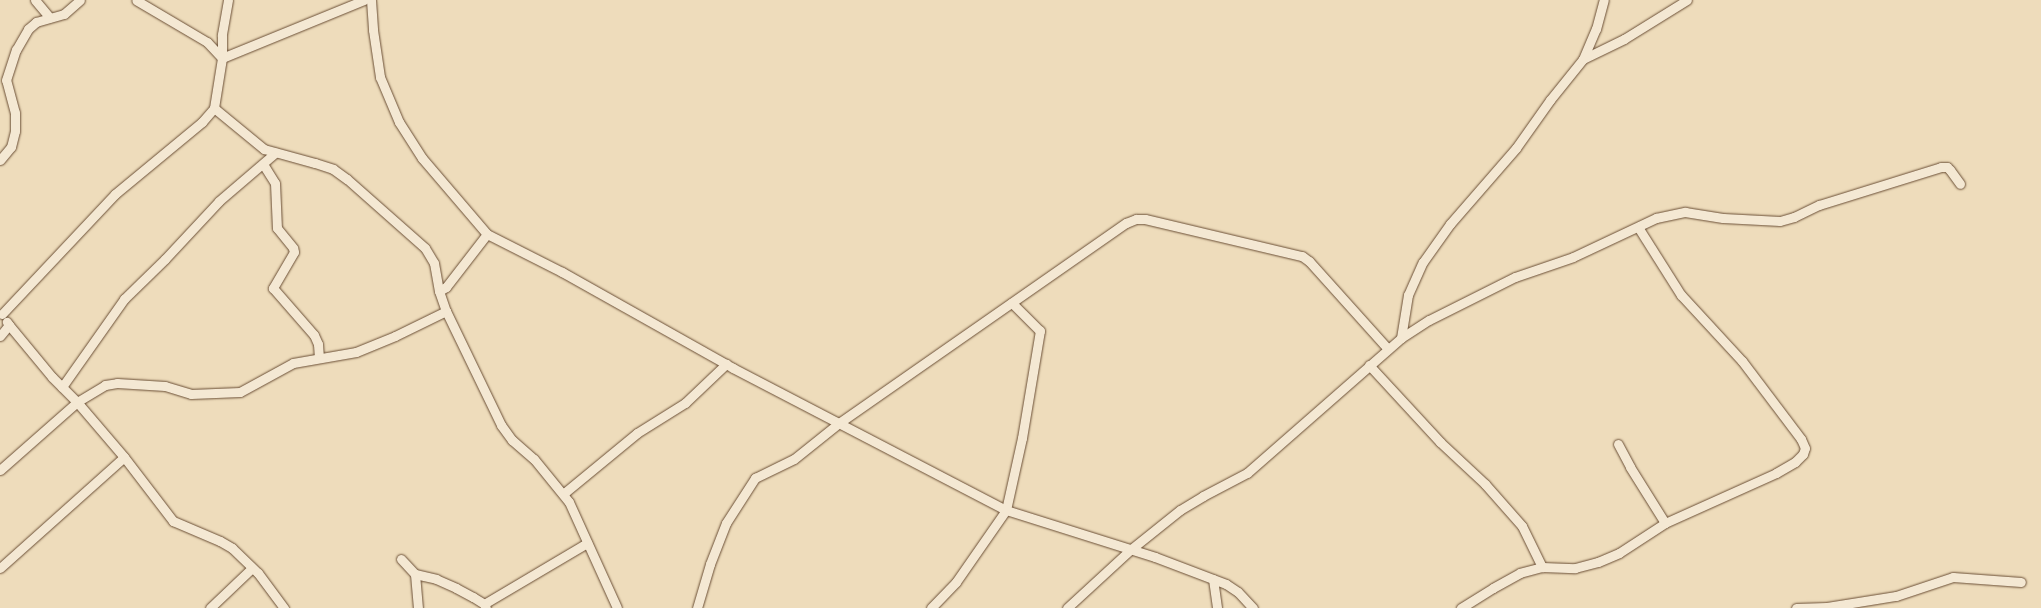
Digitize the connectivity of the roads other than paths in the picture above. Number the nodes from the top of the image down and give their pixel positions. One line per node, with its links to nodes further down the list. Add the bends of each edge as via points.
1 (35, 0): 9 (street)
2 (80, 0): 9 (street, via 64,14)
3 (136, 0): 10 (street, via 203,39)
4 (228, 0): 10 (street, via 222,35)
5 (364, 0): 10 (street)
6 (371, 0): 18 (street, via 372,30 380,77 399,122 422,158)
7 (1604, 0): 11 (street, via 1596,29)
8 (1687, 0): 11 (street)
9 (50, 18): 14 (street, via 36,22 28,29 8,70 6,80 15,113 15,131 11,147)
10 (222, 58): 12 (street)
11 (1583, 59): 25 (street, via 1516,148 1450,224 1423,262 1408,295)
12 (214, 108): 13 (street, via 254,142); 22 (street, via 196,128 115,194)
13 (275, 153): 15 (street); 19 (street, via 333,169 347,179 425,248 434,263)
14 (0, 160)
15 (262, 164): 27 (street, via 275,184 277,228 294,252 273,288 314,335); 30 (street, via 219,201 124,300)
16 (1960, 184): 17 (street, via 1947,167 1941,166 1819,205 1780,221 1723,218 1685,212 1656,218)
17 (1638, 227): 25 (street, via 1573,257 1515,278 1430,320); 38 (street, via 1681,294 1742,361 1801,439 1805,448 1803,454 1794,462 1776,473)
18 (486, 234): 19 (street, via 446,287); 28 (street, via 562,272)
19 (439, 291): 21 (street)
20 (1012, 303): 26 (street, via 1126,223 1145,219 1302,256); 32 (street); 37 (street, via 1040,331 1022,438)
21 (446, 311): 27 (street, via 356,352); 36 (street, via 501,425 512,440 534,459)
22 (1, 313): 23 (street)
23 (9, 325): 24 (street); 30 (street)
24 (0, 336)
25 (1400, 338): 26 (street)
26 (1388, 349): 29 (street)
27 (319, 357): 31 (street, via 293,362 240,392 191,394 165,386 117,383 105,385)
28 (726, 364): 32 (street); 36 (street, via 689,400 637,433)
29 (1369, 365): 40 (street, via 1247,474 1180,510); 42 (street, via 1518,521)
30 (62, 387): 31 (street)
31 (77, 402): 34 (street); 35 (street)
32 (839, 423): 37 (street); 53 (street, via 794,459 750,482 726,523)
33 (1618, 444): 38 (street)
34 (124, 457): 43 (street); 44 (street, via 173,521 232,548)
35 (0, 470)
36 (562, 494): 39 (street, via 569,502)
37 (1006, 510): 40 (street); 54 (street, via 956,582)
38 (1665, 523): 42 (street, via 1619,553 1598,562 1575,568)
39 (587, 543): 48 (street); 52 (street)
40 (1130, 550): 46 (street); 55 (street)
41 (401, 559): 45 (street)
42 (1542, 567): 58 (street, via 1506,580)
43 (0, 568)
44 (252, 568): 49 (street); 50 (street)
45 (415, 574): 48 (street, via 436,579); 51 (street)
46 (1213, 579): 56 (street); 57 (street, via 1238,592)
47 (2021, 582): 59 (street, via 1953,577 1896,596)
48 (485, 606)
49 (210, 608)
50 (284, 608)
51 (418, 608)
52 (617, 608)
53 (697, 608)
54 (931, 608)
55 (1067, 608)
56 (1217, 608)
57 (1253, 608)
58 (1461, 608)
59 (1796, 608)

